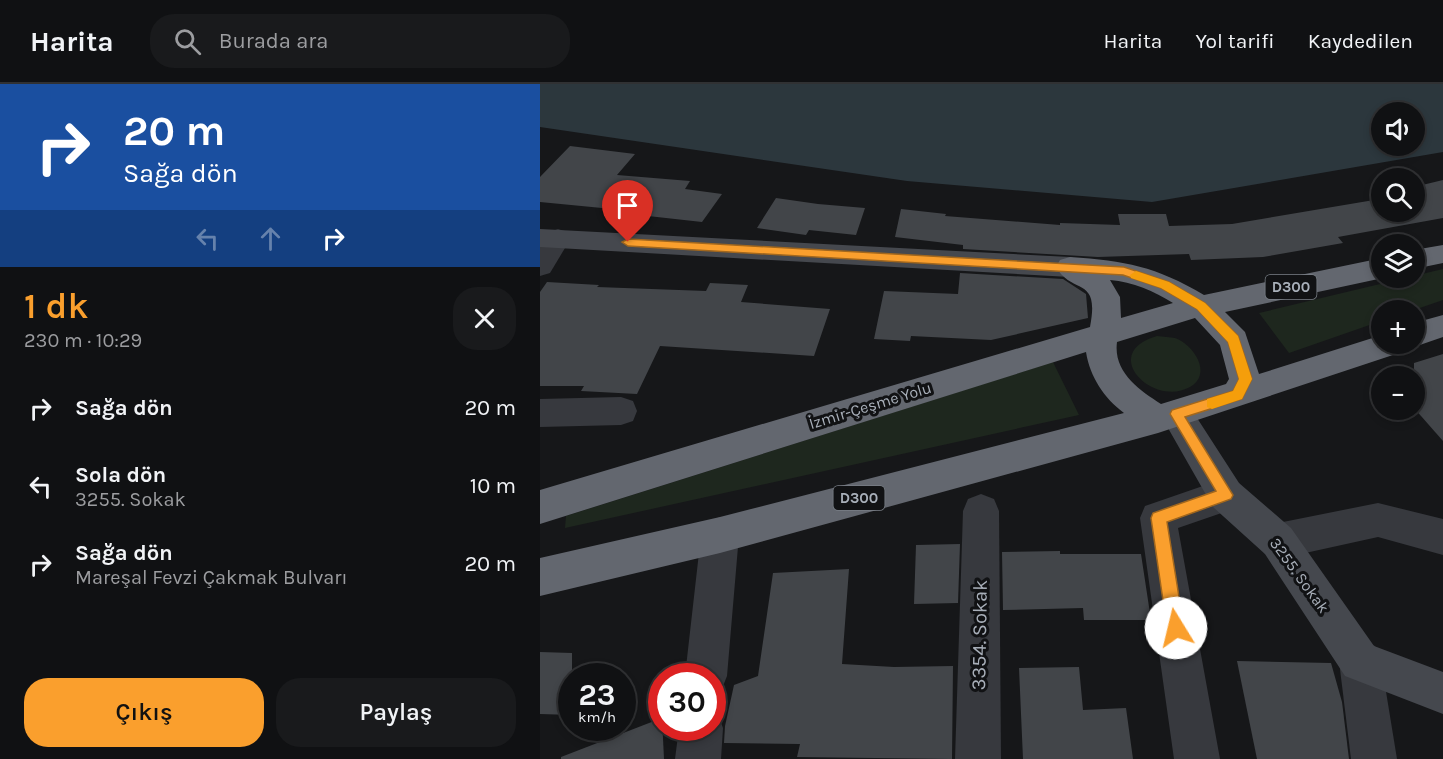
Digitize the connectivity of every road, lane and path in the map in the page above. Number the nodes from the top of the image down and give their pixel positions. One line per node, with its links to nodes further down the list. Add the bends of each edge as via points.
1 (549, 238): 4 (street); 5 (street)
2 (1443, 254): 3 (highway)
3 (1425, 258)
4 (540, 266)
5 (1070, 267): 7 (highway, via 1124,271 1165,285); 10 (highway, via 1093,278 1107,295)
6 (1371, 269): 7 (highway, D300)
7 (1201, 306): 10 (highway, İzmir-Çeşme Yolu / D300); 12 (highway, via 1233,340 1245,379)
8 (1443, 326): 9 (highway)
9 (1425, 332)
10 (1104, 333): 15 (highway, via 1101,349 1116,387 1135,405); 17 (highway, İzmir-Çeşme Yolu / D300)
11 (1371, 351): 12 (highway, D300)
12 (1237, 395): 15 (highway, D300)
13 (621, 411): 14 (street)
14 (540, 413)
15 (1167, 416): 16 (street, 3255. Sokak); 19 (highway, D300)
16 (1226, 495): 21 (street, 3255. Sokak); 29 (street, via 1158,518)
17 (540, 507)
18 (981, 511): 28 (street, 3354. Sokak)
19 (720, 535): 22 (highway, D300); 24 (street)
20 (1443, 537): 21 (street, via 1378,520)
21 (1278, 541): 23 (street, 3255. Sokak)
22 (540, 578)
23 (1360, 661): 25 (street); 30 (street, 3255. Sokak)
24 (707, 663)
25 (1443, 693)
26 (700, 741): 27 (street)
27 (698, 759)
28 (978, 759)
29 (1197, 759)
30 (1374, 759)

